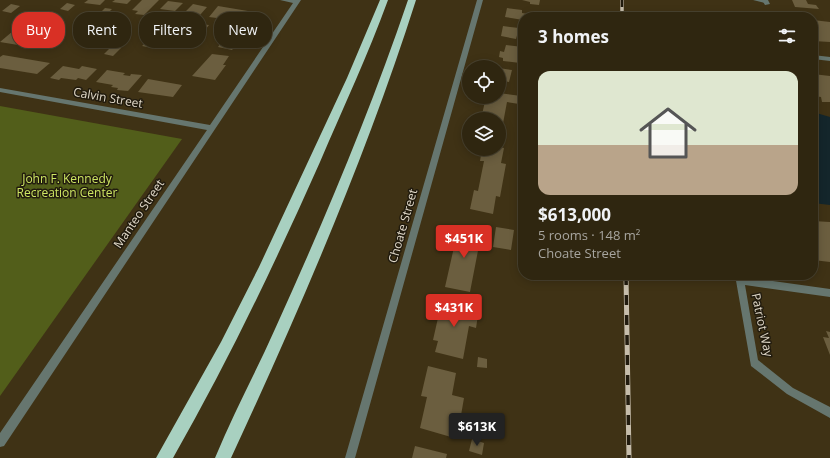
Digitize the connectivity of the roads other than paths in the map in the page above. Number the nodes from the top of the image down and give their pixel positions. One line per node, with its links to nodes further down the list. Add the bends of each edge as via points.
1 (283, 0): 6 (street)
2 (384, 0): 17 (highway, via 290,216 253,293)
3 (412, 0): 18 (highway, via 349,174 260,380)
4 (480, 0): 19 (street, Choate Street)
5 (756, 0): 7 (street)
6 (297, 1): 11 (street, Manteo Street)
7 (765, 2)
8 (818, 58): 9 (street)
9 (830, 59)
10 (0, 90): 11 (street, Calvin Street)
11 (212, 128): 16 (street, Manteo Street)
12 (740, 280): 15 (street, Patriot Way, via 754,362 790,391)
13 (756, 280): 14 (street)
14 (830, 293)
15 (830, 413)
16 (0, 442)
17 (164, 458)
18 (223, 458)
19 (350, 458)

